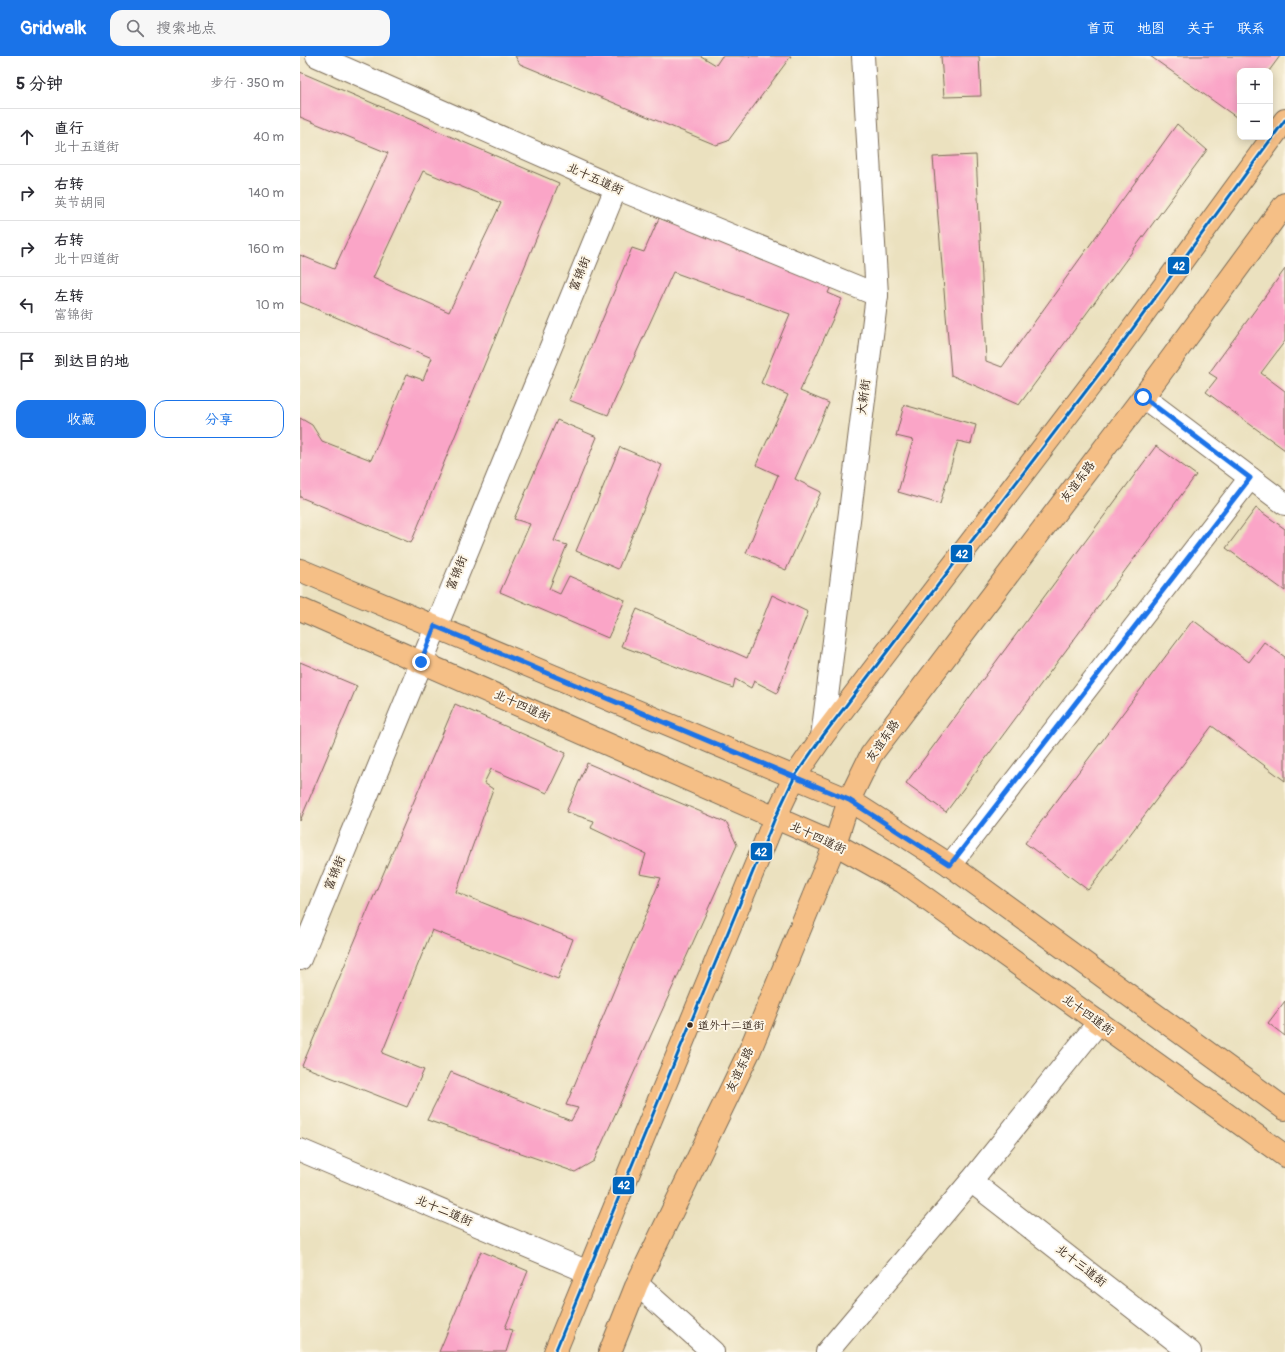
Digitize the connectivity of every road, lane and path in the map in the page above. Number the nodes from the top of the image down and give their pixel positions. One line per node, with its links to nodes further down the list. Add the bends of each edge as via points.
1 (316, 56): 4 (street, 北十五道街)
2 (863, 56): 6 (street, 大新街)
3 (1285, 120): 14 (main road, via 1112,357)
4 (616, 188): 6 (street, 北十五道街); 12 (street, 富锦街)
5 (1285, 204): 7 (main road, 友谊东路)
6 (877, 295): 14 (street, 大新街)
7 (1143, 397): 8 (street); 16 (main road, 友谊东路, via 871,755)
8 (1250, 478): 9 (street); 19 (street)
9 (1285, 504)
10 (300, 570): 12 (main road)
11 (300, 609): 13 (main road, 北十四道街)
12 (435, 626): 13 (street, 富锦街); 15 (main road)
13 (421, 662): 17 (main road, 北十四道街); 20 (street, 富锦街)
14 (822, 737): 15 (main road)
15 (795, 776): 16 (main road); 17 (main road)
16 (849, 800): 18 (main road, 友谊东路); 19 (main road)
17 (775, 818): 18 (main road, 北十四道街); 26 (main road)
18 (834, 844): 21 (main road, 北十四道街, via 903,882); 27 (main road, 友谊东路, via 750,1050)
19 (950, 865): 22 (main road)
20 (300, 959)
21 (1098, 1022): 24 (main road, 北十四道街); 25 (street)
22 (1285, 1109)
23 (300, 1150): 26 (street, 北十二道街)
24 (1285, 1156)
25 (971, 1181): 31 (street); 32 (street, 北十三道街)
26 (588, 1272): 28 (main road)
27 (637, 1284): 29 (main road, 友谊东路); 30 (street)
28 (555, 1352)
29 (610, 1352)
30 (713, 1352)
31 (827, 1352)
32 (1190, 1352)

